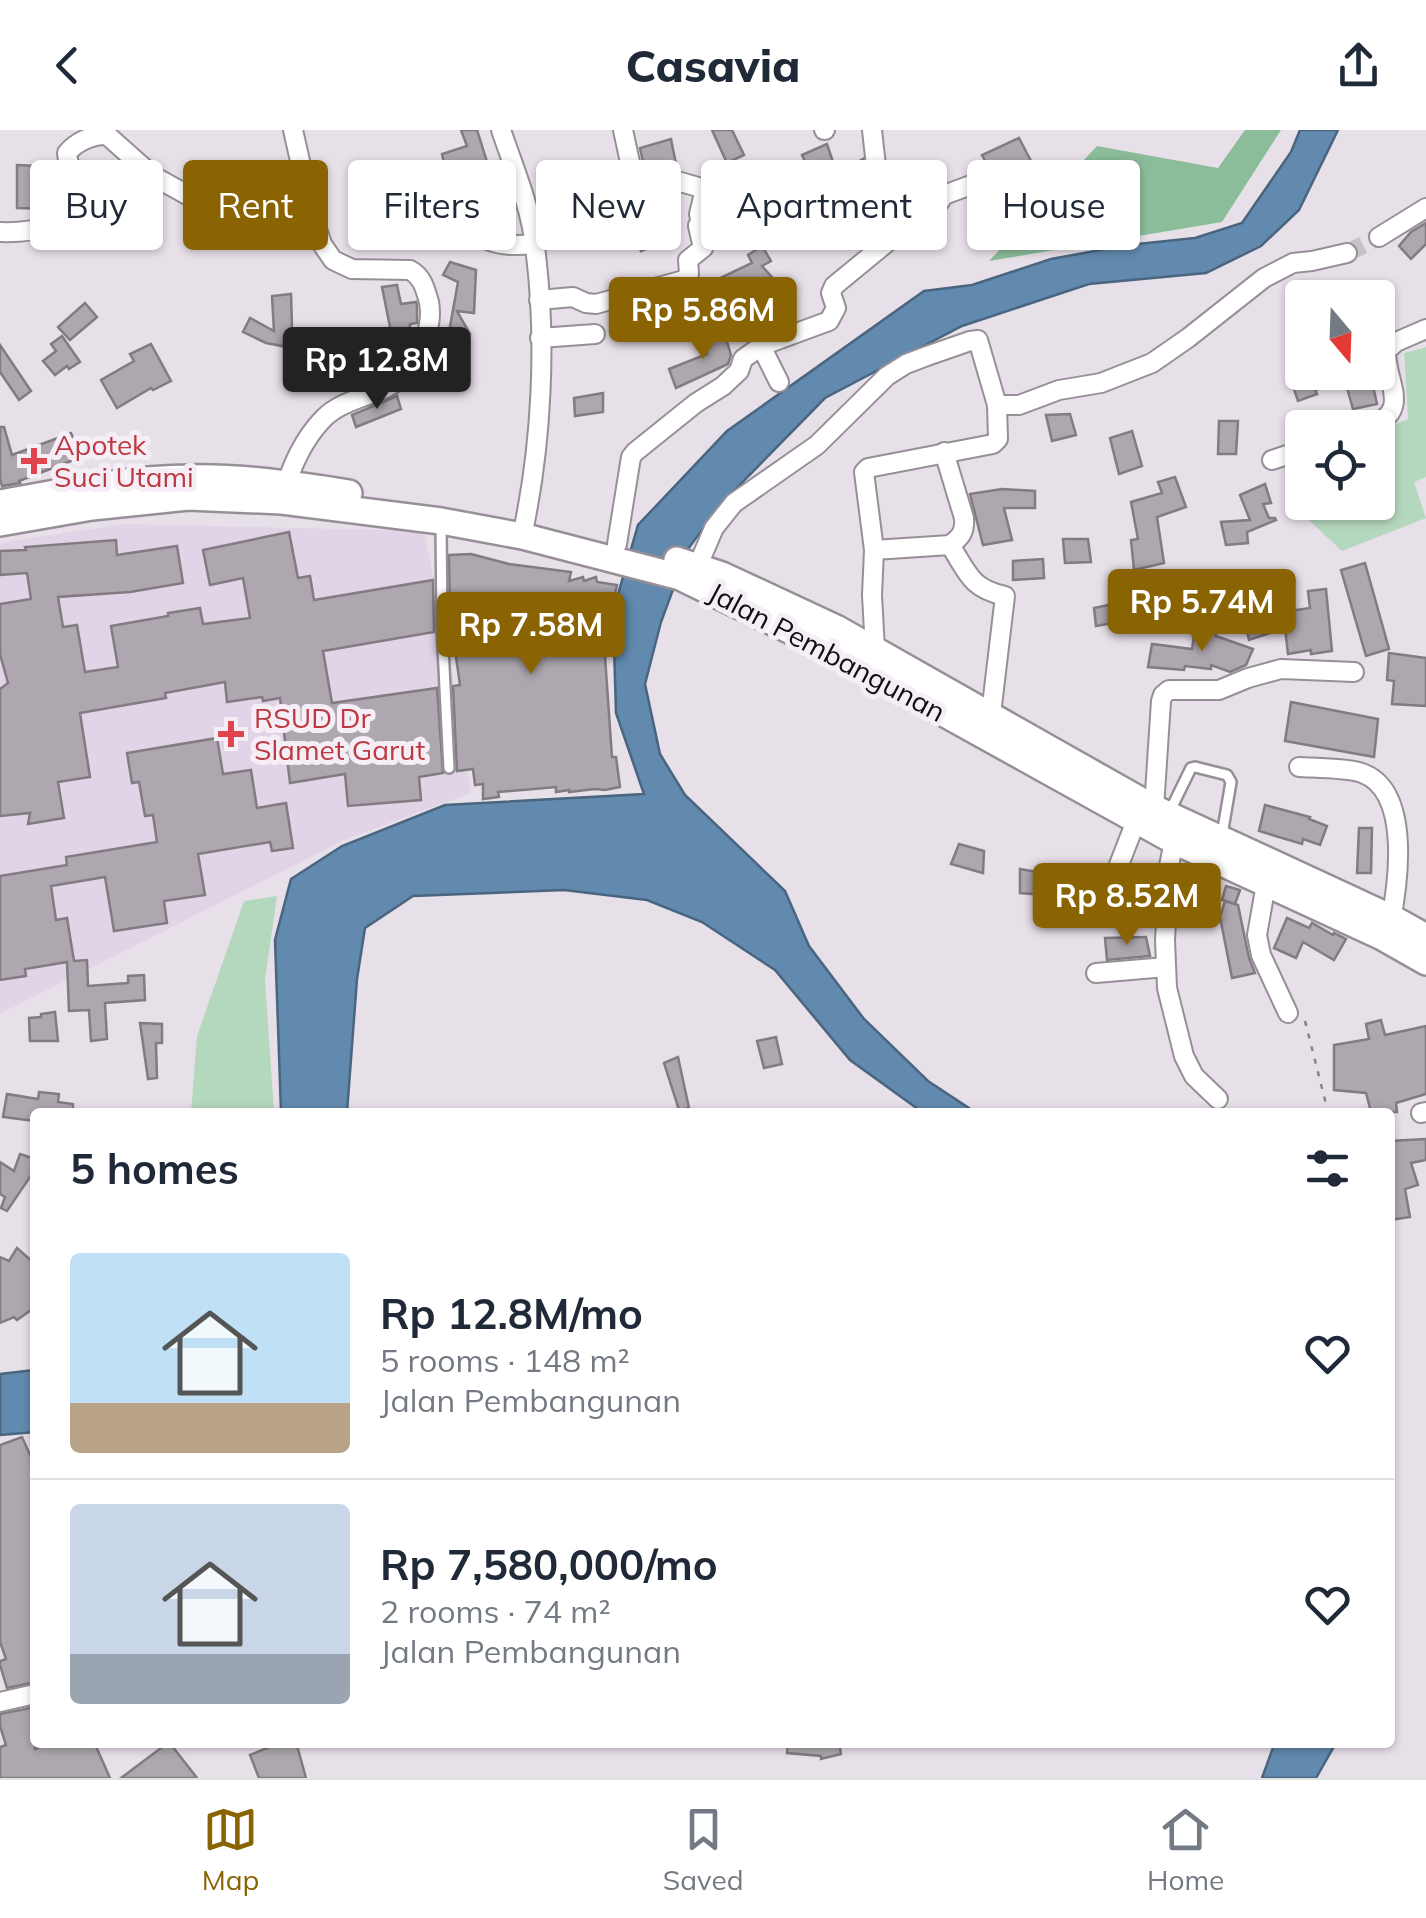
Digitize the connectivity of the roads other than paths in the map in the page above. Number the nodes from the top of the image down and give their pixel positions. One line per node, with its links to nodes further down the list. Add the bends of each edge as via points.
1 (293, 130): 5 (street)
2 (501, 130): 17 (street)
3 (623, 130): 8 (street, via 636,190 677,181)
4 (872, 130): 6 (street)
5 (300, 160)
6 (875, 160)
7 (967, 187): 25 (street, via 944,195 934,210 834,286 836,308 829,320)
8 (701, 188)
9 (183, 193): 13 (street, via 102,134 67,153 77,194 58,223)
10 (1426, 208): 14 (street)
11 (701, 209): 12 (street)
12 (701, 224): 15 (street)
13 (0, 232)
14 (1379, 237)
15 (701, 239)
16 (516, 244): 17 (street)
17 (535, 244): 21 (street)
18 (326, 250): 32 (street, via 352,269 418,274 431,314 407,374 324,418)
19 (701, 250): 21 (street, via 688,260 684,280 596,304 573,297)
20 (1346, 253): 27 (street, via 1294,262 1264,278 1152,363 1101,383)
21 (539, 300): 24 (street)
22 (1426, 328): 28 (street, via 1386,351)
23 (596, 334): 24 (street)
24 (540, 338): 36 (street, via 541,406)
25 (761, 346): 26 (street); 39 (street, via 723,386 631,457)
26 (778, 382)
27 (997, 405): 29 (street, via 996,443); 40 (street, via 978,340 906,364 817,445 734,504)
28 (1392, 410)
29 (944, 452): 37 (street, via 964,529); 38 (street, via 864,472)
30 (1285, 456): 31 (street)
31 (1272, 460)
32 (284, 493): 33 (main road, Jalan Pembangunan, via 186,478); 34 (main road, Jalan Pembangunan); 35 (main road, Jalan Pembangunan, via 92,507); 36 (main road, Jalan Pembangunan, via 442,506)
33 (0, 503)
34 (441, 522): 36 (main road, Jalan Pembangunan); 45 (lane)
35 (0, 523)
36 (523, 528): 39 (main road, Jalan Pembangunan)
37 (950, 545): 38 (street); 43 (street, via 983,591 1005,596)
38 (874, 550): 41 (street)
39 (623, 551): 40 (main road, Jalan Pembangunan)
40 (688, 571): 41 (main road, Jalan Pembangunan, via 836,628); 46 (main road, Jalan Pembangunan)
41 (875, 650): 43 (main road, Jalan Pembangunan)
42 (1354, 672): 46 (street, via 1281,670 1219,690 1169,690 1161,700)
43 (991, 714): 46 (main road, Jalan Pembangunan)
44 (1299, 767): 50 (street, via 1363,773 1396,813 1400,837)
45 (449, 768)
46 (1156, 824): 47 (main road, Jalan Pembangunan); 47 (lane, via 1192,768 1227,775 1232,782); 49 (street); 53 (street, via 1169,866)
47 (1217, 849): 48 (main road, Jalan Pembangunan); 50 (main road, Jalan Pembangunan)
48 (1266, 884): 50 (main road, Jalan Pembangunan); 55 (street, via 1257,935)
49 (1106, 898)
50 (1389, 929): 51 (main road, Jalan Pembangunan); 52 (main road, Jalan Pembangunan)
51 (1426, 936)
52 (1426, 962)
53 (1166, 966): 54 (street); 56 (street, via 1184,1056)
54 (1096, 974)
55 (1288, 1014)
56 (1218, 1099)
57 (30, 1695): 58 (street)
58 (0, 1702)

